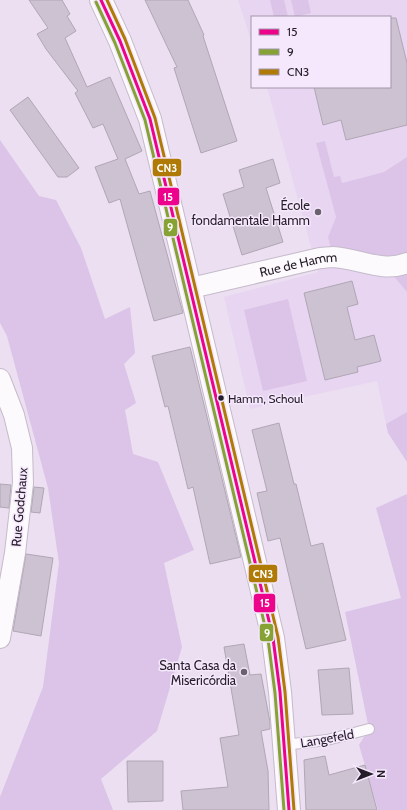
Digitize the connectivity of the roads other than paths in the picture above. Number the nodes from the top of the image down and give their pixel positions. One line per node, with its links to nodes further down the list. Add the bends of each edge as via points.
1 (102, 0): 3 (main road, via 150,119)
2 (407, 263): 3 (street, Rue de Hamm, via 401,266 385,266 333,257 320,258)
3 (191, 288): 7 (main road, via 273,638)
4 (0, 379): 5 (street, Rue Godchaux, via 14,415 22,448 24,482)
5 (0, 638)
6 (368, 729): 7 (lane, Langefeld, via 327,740)
7 (284, 745): 8 (main road)
8 (289, 810)

